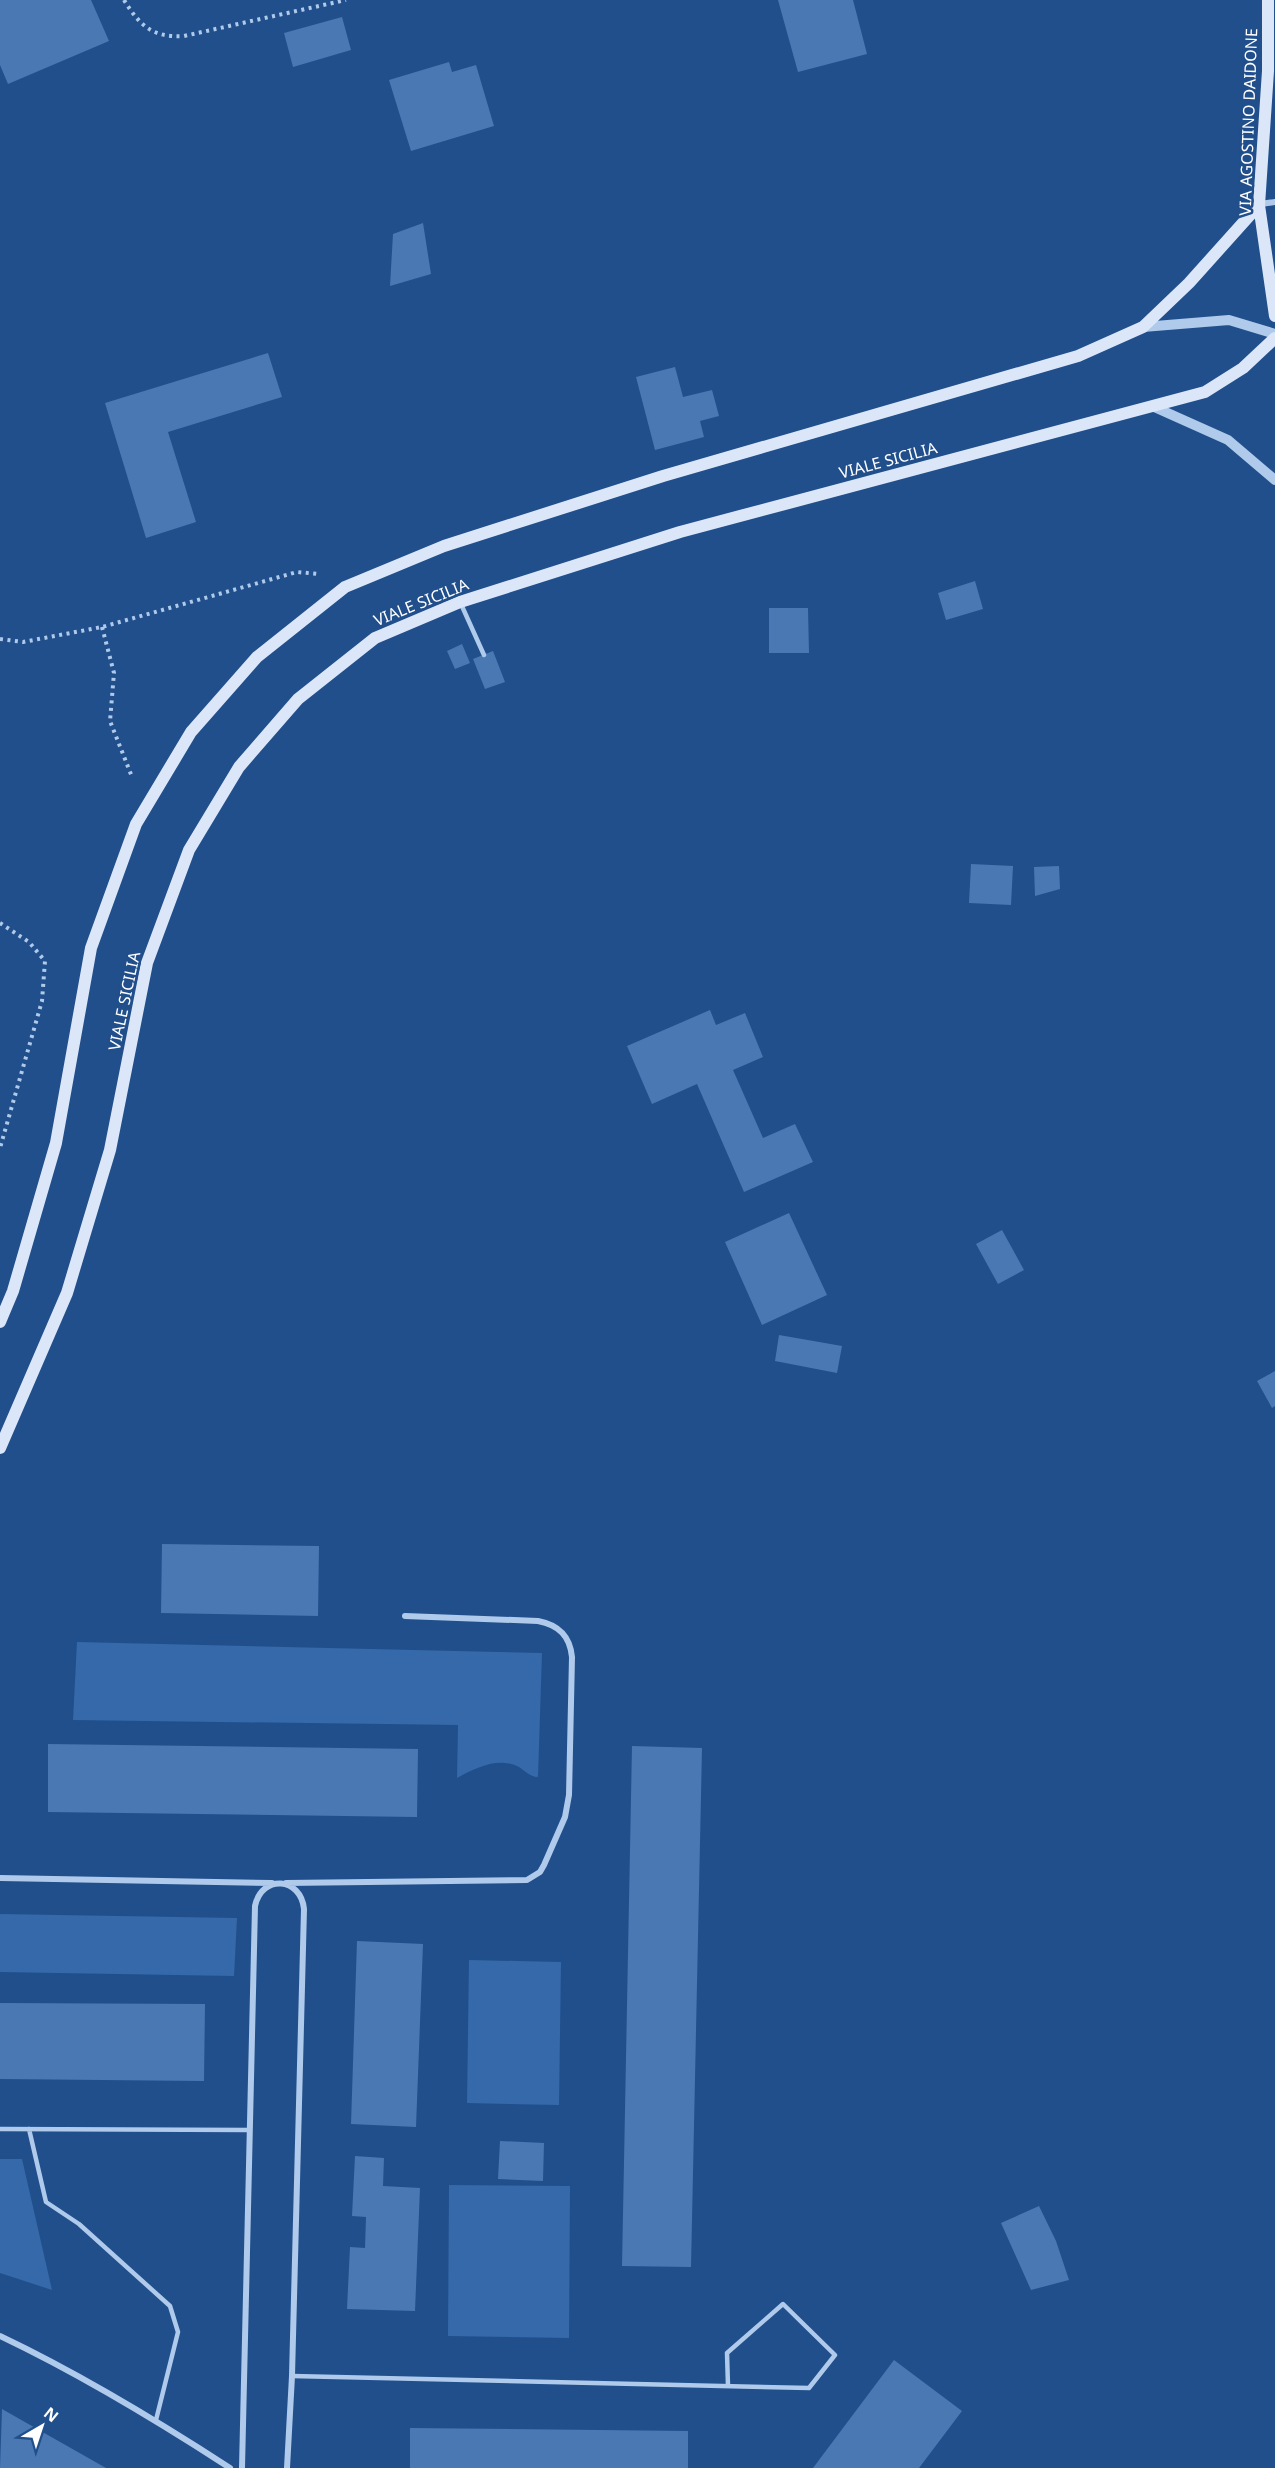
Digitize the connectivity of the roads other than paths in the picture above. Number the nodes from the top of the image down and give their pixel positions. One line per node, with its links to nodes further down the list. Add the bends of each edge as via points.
1 (1268, 0): 3 (main road, VIA AGOSTINO DAIDONE, via 1268,71)
2 (1275, 202): 3 (street)
3 (1259, 205): 4 (main road, VIA AGOSTINO DAIDONE); 5 (main road)
4 (1275, 316)
5 (1143, 327): 6 (street, via 1229,320); 11 (main road, via 1078,356 663,476 444,546 345,587 257,657 191,732 141,815 91,948 56,1143 13,1291)
6 (1275, 336): 7 (main road, VIALE SICILIA, via 1243,368 1205,392)
7 (1152, 406): 8 (street, via 1228,440); 9 (main road, VIALE SICILIA, via 680,532)
8 (1275, 480)
9 (459, 602): 10 (lane); 12 (main road, VIALE SICILIA, via 375,638 298,699 239,767 189,850 147,963 110,1150 67,1293)
10 (484, 655)
11 (0, 1322)
12 (0, 1448)
13 (405, 1616): 15 (street, via 549,1623 566,1636 572,1657 568,1795 564,1817 544,1865 527,1880)
14 (0, 1878): 15 (street)
15 (281, 1883): 18 (street, via 260,1892 255,1906); 20 (street, via 295,1889 304,1909)
16 (0, 2129): 17 (lane)
17 (28, 2129): 18 (lane); 22 (lane, via 46,2202 79,2224 170,2306 178,2332)
18 (249, 2130): 24 (street)
19 (0, 2336): 22 (street)
20 (292, 2376): 21 (lane); 25 (street)
21 (728, 2386): 21 (lane, via 809,2388 835,2355 783,2304 727,2353)
22 (156, 2420): 23 (street)
23 (231, 2468)
24 (242, 2468)
25 (287, 2468)

